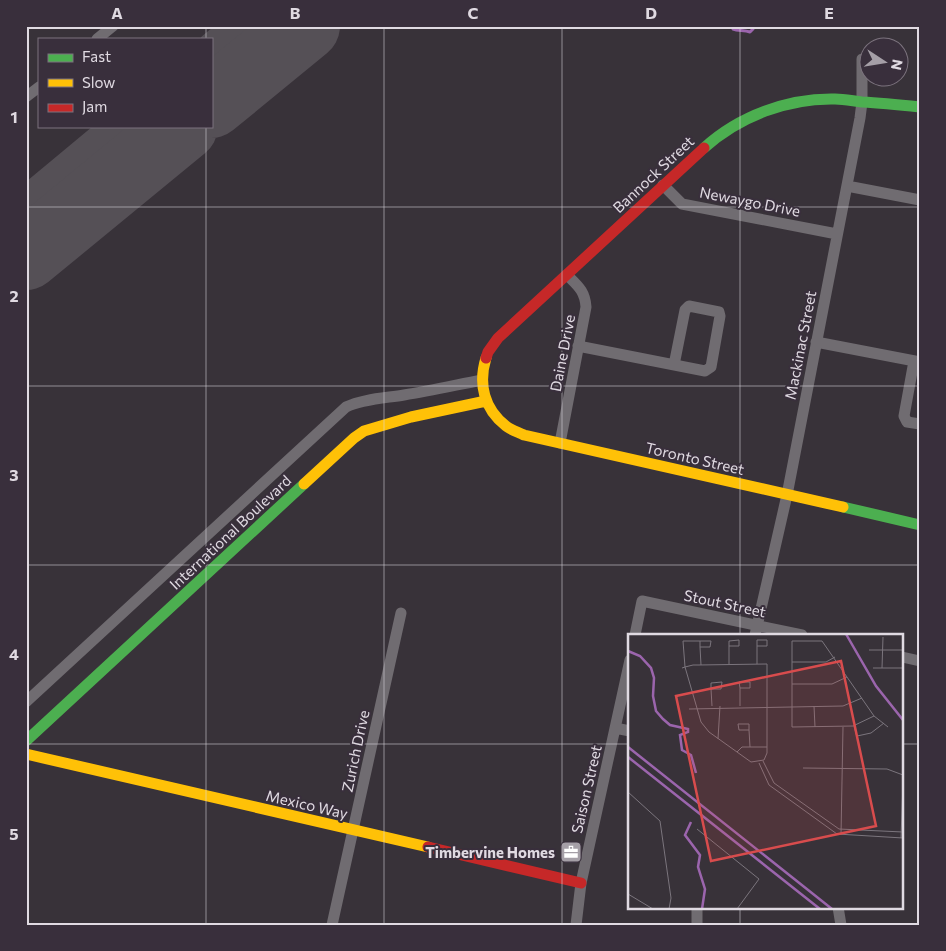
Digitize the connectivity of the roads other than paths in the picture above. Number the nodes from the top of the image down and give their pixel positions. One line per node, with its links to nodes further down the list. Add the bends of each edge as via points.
1 (113, 26): 2 (street)
2 (98, 38)
3 (38, 88): 5 (street)
4 (862, 88): 6 (street, Mackinac Street)
5 (26, 97)
6 (862, 102): 7 (street, Bannock Street); 8 (street, Bannock Street, via 805,100 773,108 740,122 711,142); 9 (street, Mackinac Street)
7 (920, 107)
8 (663, 185): 11 (street, Newaygo Drive, via 682,204); 12 (street, Bannock Street)
9 (847, 186): 10 (street); 11 (street, Mackinac Street)
10 (920, 200)
11 (837, 234): 13 (street, Mackinac Street)
12 (567, 275): 14 (street, Daine Drive, via 586,299); 17 (street, Bannock Street, via 498,338 488,352)
13 (816, 342): 15 (street); 21 (street, Mackinac Street)
14 (578, 346): 16 (street); 20 (street, Daine Drive)
15 (917, 361): 19 (street, via 904,416 907,422)
16 (674, 365): 16 (street, via 705,370 711,367 719,312 689,306 685,310)
17 (482, 380): 18 (street, Bannock Street); 30 (street, International Boulevard, via 352,404 346,408)
18 (485, 397): 20 (street, Toronto Street, via 491,411 506,427 524,435); 33 (street, International Boulevard, via 364,431 354,438)
19 (920, 424)
20 (560, 443): 21 (street, Toronto Street)
21 (787, 494): 22 (street, Toronto Street); 24 (street, Mackinac Street)
22 (920, 525)
23 (401, 613): 35 (street, Zurich Drive)
24 (756, 630): 25 (street, Stout Street, via 642,601); 26 (street, Stout Street)
25 (635, 634)
26 (793, 634)
27 (904, 657): 28 (street)
28 (920, 661)
29 (628, 669): 31 (street, Saison Street)
30 (26, 702)
31 (615, 728): 32 (street); 36 (street, Saison Street)
32 (628, 731)
33 (26, 741)
34 (26, 754): 35 (street, Mexico Way)
35 (353, 830): 36 (street, Mexico Way); 39 (street, Zurich Drive)
36 (581, 883): 40 (street, Saison Street)
37 (697, 908): 41 (street)
38 (838, 908): 42 (street)
39 (332, 925)
40 (576, 925)
41 (697, 925)
42 (841, 925)

